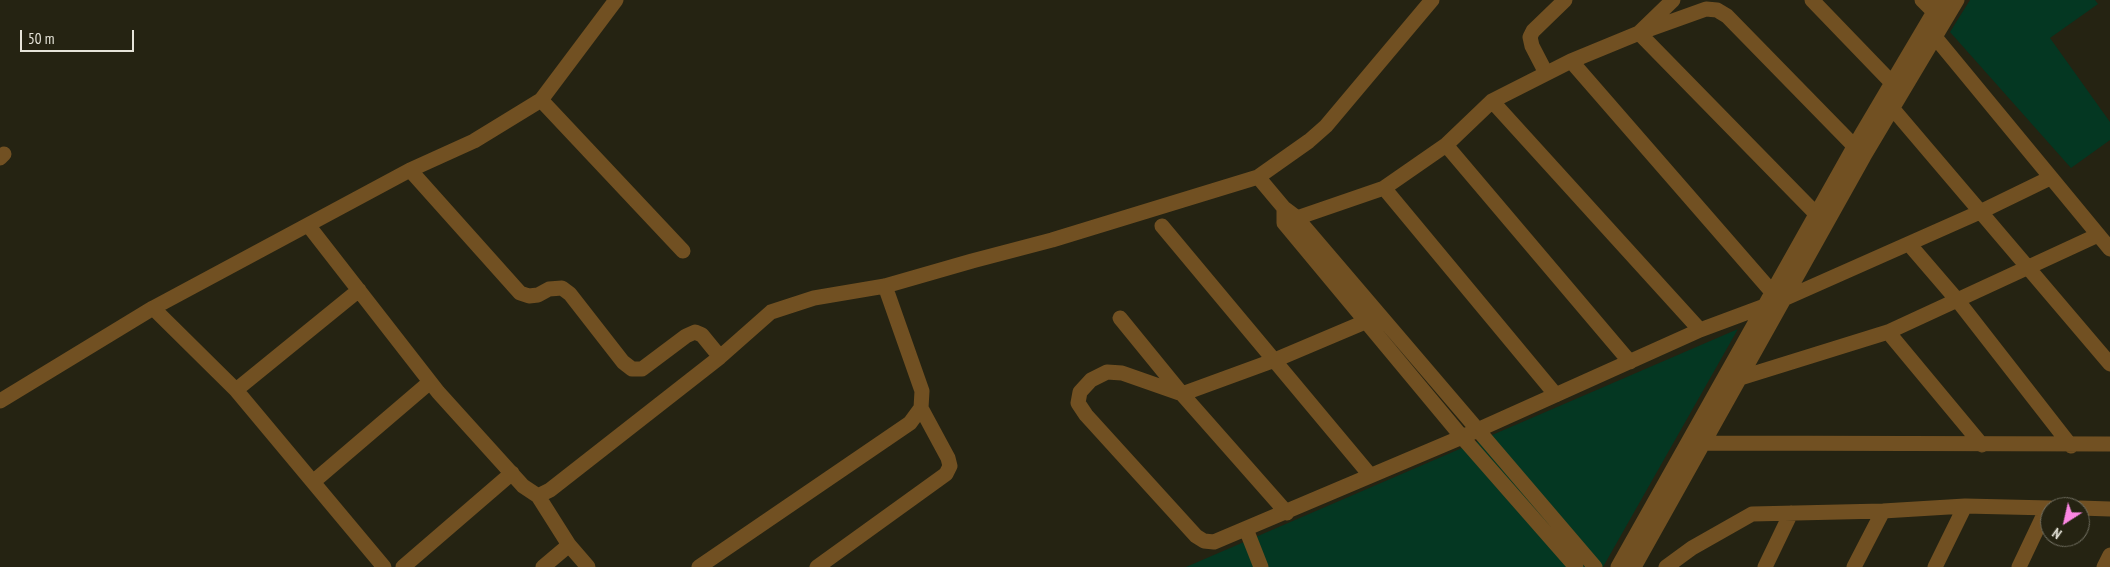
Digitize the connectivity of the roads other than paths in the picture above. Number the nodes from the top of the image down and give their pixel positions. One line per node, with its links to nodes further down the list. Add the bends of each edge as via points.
1 (616, 0): 14 (street)
2 (1432, 0): 20 (street, via 1326,126)
3 (1565, 0): 12 (street, via 1530,37)
4 (1673, 0): 9 (street)
5 (1812, 0): 13 (street)
6 (1922, 0): 8 (street)
7 (1957, 0): 10 (street)
8 (1937, 6): 13 (street)
9 (1639, 33): 11 (street); 18 (street, via 1706,9 1717,10 1727,16); 25 (street)
10 (1935, 36): 16 (street); 21 (street)
11 (1571, 61): 12 (street); 35 (street)
12 (1546, 73): 15 (street)
13 (1892, 84): 18 (street)
14 (541, 100): 19 (street, via 474,140); 31 (street)
15 (1492, 101): 17 (street); 40 (street)
16 (1892, 109): 18 (street); 23 (street)
17 (1446, 145): 22 (street); 44 (street)
18 (1859, 152): 25 (street)
19 (410, 170): 26 (street); 42 (street, via 520,293 538,295 549,289 562,288 632,369 642,369 695,332 702,335)
20 (1258, 177): 24 (street); 33 (street, via 1052,240)
21 (2050, 178): 23 (street); 28 (street)
22 (1384, 188): 24 (street); 50 (street)
23 (1980, 212): 29 (street); 32 (street)
24 (1288, 216): 39 (street)
25 (1822, 219): 35 (street)
26 (308, 225): 34 (street); 37 (street)
27 (1162, 226): 43 (street)
28 (2098, 235): 30 (street); 32 (street)
29 (1909, 244): 35 (street); 36 (street)
30 (2110, 249)
31 (683, 251)
32 (2028, 268): 36 (street); 45 (street)
33 (885, 286): 42 (street, via 814,298 772,312); 52 (street, via 922,391)
34 (359, 290): 47 (street); 48 (street)
35 (1775, 298): 40 (street); 46 (street); 83 (street)
36 (1958, 301): 41 (street); 58 (street)
37 (153, 308): 48 (street); 51 (street)
38 (1120, 318): 49 (street)
39 (1373, 319): 43 (street); 53 (street); 54 (street)
40 (1700, 330): 44 (street)
41 (1888, 332): 46 (street); 57 (street)
42 (720, 357): 62 (street, via 550,490)
43 (1275, 360): 49 (street); 60 (street)
44 (1630, 362): 50 (street)
45 (2110, 364)
46 (1740, 378): 55 (street)
47 (430, 382): 59 (street); 61 (street)
48 (236, 390): 61 (street)
49 (1182, 394): 68 (street); 71 (street, via 1122,373 1107,372 1091,380 1080,392 1078,403 1196,536 1214,542)
50 (1556, 395): 53 (street)
51 (0, 401)
52 (921, 408): 78 (street, via 910,424); 79 (street, via 948,458 950,466 946,474)
53 (1477, 431): 54 (street); 82 (street)
54 (1462, 437): 60 (street); 81 (street)
55 (1704, 443): 57 (street); 84 (street)
56 (2110, 444): 58 (street)
57 (1982, 445): 58 (street)
58 (2071, 446)
59 (512, 472): 62 (street); 75 (street)
60 (1370, 476): 68 (street)
61 (313, 482): 74 (street)
62 (538, 496): 72 (street)
63 (1965, 506): 64 (street); 67 (street); 88 (street)
64 (2040, 508)
65 (2090, 508): 66 (street)
66 (2110, 508)
67 (1883, 510): 69 (street); 87 (street)
68 (1287, 513): 71 (street)
69 (1791, 513): 85 (street, via 1752,514 1692,548); 86 (street)
70 (2040, 526): 89 (street)
71 (1246, 529): 80 (street)
72 (569, 545): 76 (street); 77 (street)
73 (2110, 555): 90 (street)
74 (384, 567)
75 (403, 567)
76 (543, 567)
77 (588, 567)
78 (699, 567)
79 (817, 567)
80 (1261, 567)
81 (1576, 567)
82 (1595, 567)
83 (1618, 567)
84 (1634, 567)
85 (1666, 567)
86 (1765, 567)
87 (1854, 567)
88 (1935, 567)
89 (2019, 567)
90 (2104, 567)

